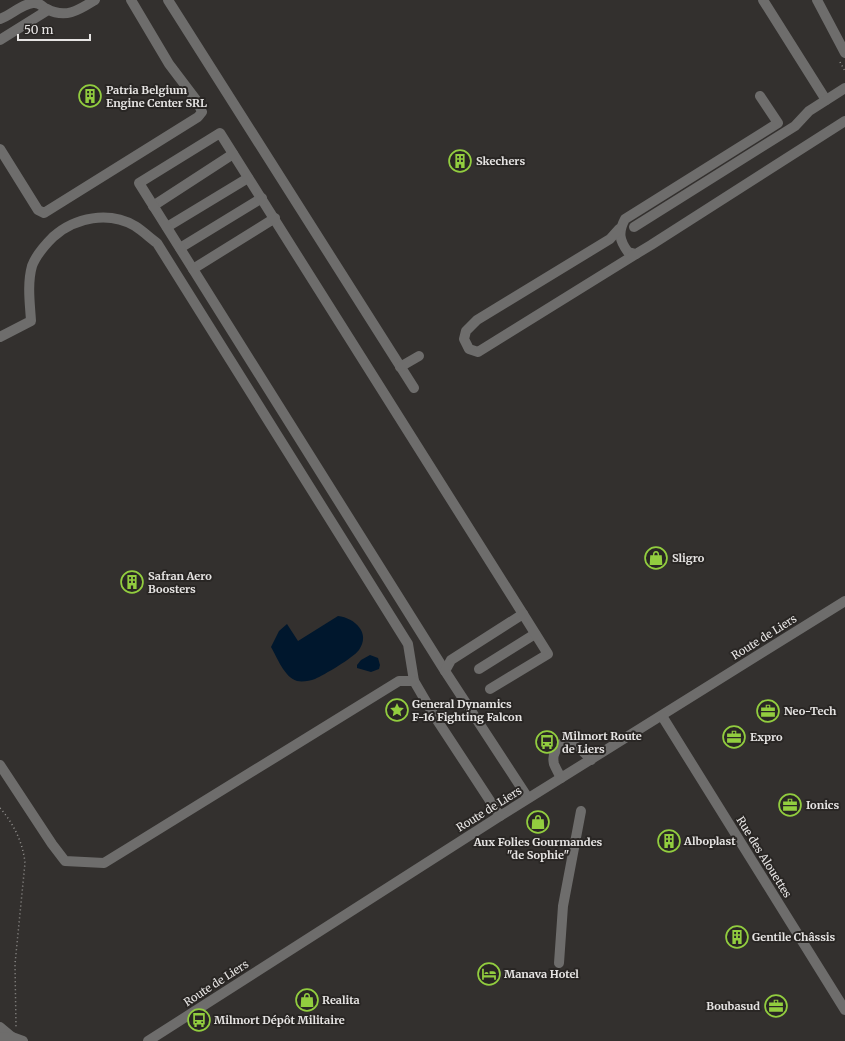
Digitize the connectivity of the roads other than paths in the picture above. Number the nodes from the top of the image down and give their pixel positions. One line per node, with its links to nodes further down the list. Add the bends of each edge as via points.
1 (95, 0): 6 (street, via 66,15)
2 (131, 0): 14 (street, via 169,64 197,100 202,112 198,118 44,213 38,210)
3 (168, 0): 28 (street)
4 (763, 0): 12 (street)
5 (817, 0): 9 (street)
6 (48, 10): 7 (street, via 32,2); 8 (street)
7 (0, 19)
8 (0, 40)
9 (845, 53)
10 (845, 88): 12 (street)
11 (760, 96): 22 (street, via 778,123 625,219)
12 (826, 100): 21 (street, via 809,111 795,126)
13 (845, 121): 24 (street)
14 (0, 149)
15 (233, 154): 16 (street); 18 (street); 18 (street, via 220,133 139,183)
16 (248, 178): 17 (street); 20 (street)
17 (262, 198): 19 (street); 23 (street)
18 (153, 206): 20 (street)
19 (275, 218): 25 (street); 31 (street)
20 (167, 227): 23 (street)
21 (634, 227)
22 (619, 229): 24 (street, via 622,244 628,252); 24 (street, via 610,239 477,320 466,331 464,339 469,349 478,352)
23 (180, 248): 25 (street)
24 (636, 254)
25 (193, 269): 34 (street)
26 (0, 337): 35 (street, via 31,321 29,291 32,266 42,247 62,229 86,218 111,218 135,226 157,243 408,644)
27 (419, 356): 28 (street)
28 (400, 367): 29 (street)
29 (414, 388)
30 (845, 600): 37 (street, Route de Liers)
31 (523, 614): 32 (street); 34 (street, via 451,660)
32 (535, 634): 33 (street); 36 (street, via 548,654)
33 (479, 669)
34 (445, 670): 41 (street)
35 (414, 681): 39 (street, via 399,681 104,863 65,861); 43 (street)
36 (490, 689)
37 (662, 716): 38 (street, Route de Liers); 45 (street, Rue des Alouettes)
38 (591, 760): 40 (street, Route de Liers); 40 (street, via 584,751 572,744 564,743 557,747 553,756 554,764)
39 (0, 765)
40 (561, 778): 41 (street, Route de Liers)
41 (528, 798): 43 (street, Route de Liers)
42 (581, 811): 44 (street, via 563,906)
43 (500, 816): 50 (street, Route de Liers)
44 (559, 963)
45 (845, 1010)
46 (0, 1027): 47 (street)
47 (12, 1037): 48 (street); 49 (street)
48 (0, 1038)
49 (23, 1041)
50 (148, 1041)

